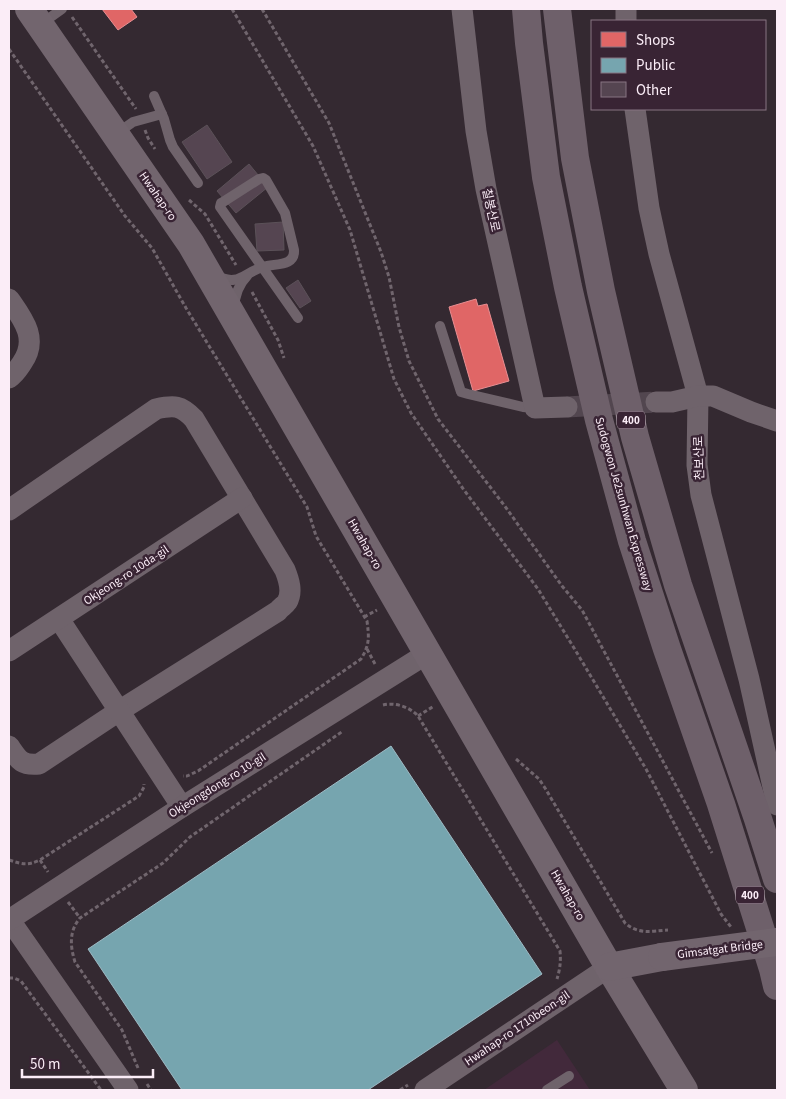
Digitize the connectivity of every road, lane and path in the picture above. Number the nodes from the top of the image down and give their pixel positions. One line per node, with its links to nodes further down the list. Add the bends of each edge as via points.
1 (62, 9): 7 (lane)
2 (232, 9): 52 (path, via 313,146 350,230 394,378 411,413 538,589 646,769 721,914)
3 (262, 9): 47 (path, via 329,123 381,252 409,362 438,419 582,610)
4 (462, 9): 32 (street, 칠봉산로, via 476,131)
5 (526, 9): 57 (highway, Sudogwon Je2sunhwan Expressway / 400, via 546,177 599,420 632,541 721,804)
6 (557, 9): 46 (highway, 400, via 575,158 634,437 678,585)
7 (35, 17): 14 (main road, Hwahap-ro)
8 (75, 20): 11 (path)
9 (154, 96): 12 (lane)
10 (635, 110): 29 (street, 천보산로, via 659,254)
11 (137, 111)
12 (162, 114): 14 (lane, via 133,122); 16 (lane, via 173,147)
13 (144, 128): 15 (path)
14 (116, 134): 20 (main road, Hwahap-ro)
15 (156, 151)
16 (198, 182)
17 (186, 196): 18 (path, via 205,214)
18 (235, 263)
19 (262, 267): 19 (lane, via 292,260 294,250 285,213 266,180 260,178 220,207); 21 (lane); 24 (lane)
20 (206, 270): 21 (lane, via 232,280); 25 (main road, Hwahap-ro)
21 (248, 275): 25 (lane, via 240,283 235,298)
22 (254, 296): 27 (path, via 278,340)
23 (9, 299): 28 (street, via 24,320 30,338 26,357)
24 (298, 318)
25 (236, 321): 38 (main road, Hwahap-ro)
26 (440, 326): 32 (lane, via 461,392)
27 (286, 365)
28 (9, 378)
29 (698, 396): 30 (street); 33 (street, via 713,396); 46 (street, 천보산로, via 697,465 702,495 746,669)
30 (656, 402)
31 (567, 407): 32 (street)
32 (536, 408)
33 (777, 421)
34 (242, 498): 35 (street, via 194,419 179,407 169,406 156,409); 36 (street, Okjeong-ro 10da-gil); 40 (street, via 285,570 290,592 286,602 278,611)
35 (9, 510)
36 (59, 619): 37 (street, Okjeong-ro 10da-gil); 40 (street)
37 (9, 651)
38 (428, 653): 45 (street, Okjeongdong-ro 10-gil); 54 (main road, Hwahap-ro)
39 (379, 706): 56 (path, via 397,705 418,716 560,951 560,969)
40 (119, 711): 42 (street, via 39,764 22,762); 45 (street)
41 (348, 728): 58 (path, via 190,837 163,863 75,924 71,938 75,962 122,1030)
42 (9, 746)
43 (511, 751): 51 (path, via 545,788 625,923 641,932)
44 (144, 779): 48 (path, via 139,796 40,860 22,864)
45 (182, 807): 50 (street, Okjeongdong-ro 10-gil)
46 (768, 812): 49 (highway, 400)
47 (713, 857)
48 (9, 860)
49 (777, 879)
50 (9, 920): 60 (street)
51 (668, 930)
52 (733, 930)
53 (777, 942): 54 (main road, Gimsatgat Bridge, bridge, via 662,956)
54 (609, 967): 61 (street, Hwahap-ro 1710beon-gil); 66 (main road, Hwahap-ro)
55 (9, 978): 62 (path, via 20,981)
56 (553, 986)
57 (777, 986)
58 (139, 1070)
59 (570, 1076): 65 (lane)
60 (136, 1084): 63 (path)
61 (430, 1086): 64 (path)
62 (101, 1090)
63 (151, 1090)
64 (400, 1090)
65 (547, 1090)
66 (684, 1090)

